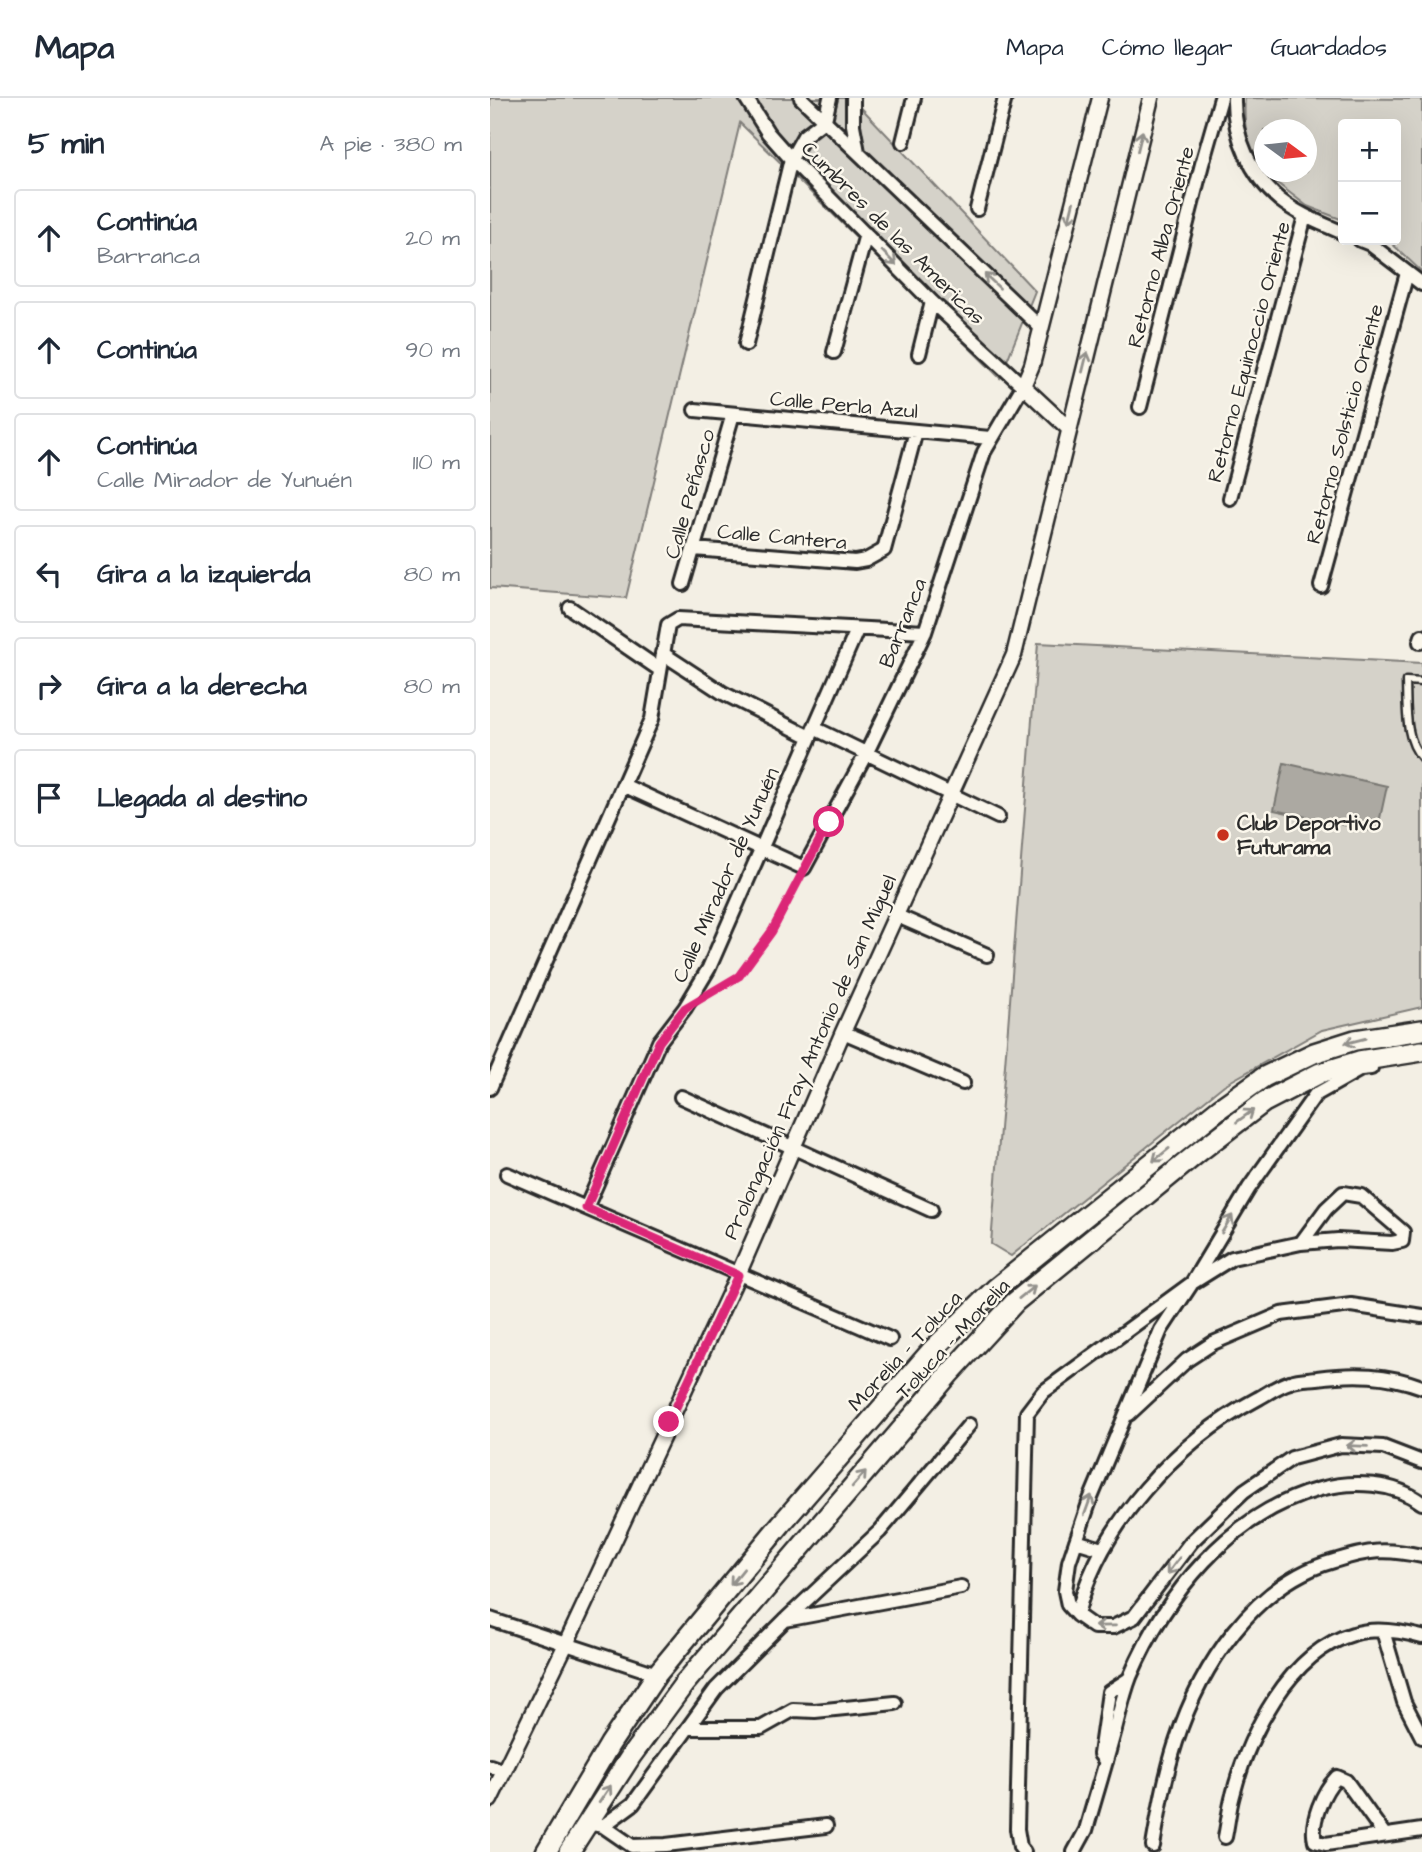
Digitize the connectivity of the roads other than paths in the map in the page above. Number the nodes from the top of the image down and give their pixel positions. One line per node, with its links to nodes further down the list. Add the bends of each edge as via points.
1 (746, 98): 14 (street, Cumbres de las Americas)
2 (801, 98): 11 (street, Cumbres de las Americas)
3 (830, 98): 11 (street)
4 (853, 98): 13 (street)
5 (914, 98): 12 (street)
6 (1005, 98): 15 (street)
7 (1100, 98): 23 (street, one-way to 23)
8 (1150, 98): 31 (street, Prolongación Fray Antonio de San Miguel, one-way to 8)
9 (1221, 98): 28 (street, Retorno Alba Oriente)
10 (1234, 98): 16 (street, via 1246,155 1261,180)
11 (825, 120): 13 (street, Cumbres de las Americas); 14 (street, via 804,136)
12 (903, 142)
13 (858, 152): 23 (street, Cumbres de las Americas, one-way to 13)
14 (791, 159): 18 (street, Cumbres de las Americas); 24 (street)
15 (977, 209)
16 (1305, 216): 17 (street); 34 (street, Retorno Equinoccio Oriente)
17 (1338, 231)
18 (866, 234): 22 (street, Cumbres de las Americas, one-way to 22); 25 (street)
19 (1371, 245): 20 (street)
20 (1407, 273): 21 (street); 37 (street, Retorno Solsticio Oriente)
21 (1422, 284)
22 (932, 302): 26 (street); 27 (street, Cumbres de las Americas)
23 (1041, 328): 27 (street)
24 (746, 344)
25 (834, 352)
26 (919, 354)
27 (1023, 386): 31 (street); 33 (street, Barranca)
28 (1140, 407)
29 (695, 410): 30 (street, Calle Perla Azul)
30 (733, 414): 32 (street, Calle Perla Azul); 35 (street, Calle Peñasco)
31 (1068, 428): 48 (street, Prolongación Fray Antonio de San Miguel, via 1014,655)
32 (916, 431): 33 (street, Calle Perla Azul); 35 (street, Calle Cantera, via 884,550 866,560)
33 (990, 438): 40 (street, Barranca)
34 (1230, 498)
35 (694, 549): 36 (street, Calle Peñasco)
36 (683, 584)
37 (1321, 586)
38 (570, 608): 42 (street)
39 (857, 630): 40 (street); 41 (street, via 678,619 668,625); 44 (street, Calle Mirador de Yunuén)
40 (925, 632): 45 (street, Barranca)
41 (662, 653): 42 (street); 44 (street, via 723,693)
42 (659, 669): 47 (street, via 652,719)
43 (1422, 682): 46 (lane, via 1406,681 1413,748)
44 (812, 733): 45 (street); 50 (street, Calle Mirador de Yunuén)
45 (867, 752): 48 (street); 50 (street, Barranca, via 804,868)
46 (1422, 758)
47 (623, 785): 50 (street); 58 (street)
48 (950, 793): 49 (street); 51 (street, Prolongación Fray Antonio de San Miguel)
49 (998, 817)
50 (760, 847): 62 (street, Calle Mirador de Yunuén, via 709,968 659,1042)
51 (895, 915): 52 (street); 54 (street, Prolongación Fray Antonio de San Miguel)
52 (987, 955)
53 (1422, 1030): 69 (main road, Morelia - Toluca, one-way to 69, via 1355,1040 1264,1077 995,1289)
54 (843, 1032): 57 (street); 60 (street, Prolongación Fray Antonio de San Miguel)
55 (1422, 1051): 78 (main road, Toluca - Morelia, one-way to 55, via 1015,1302 1218,1137 1264,1102 1320,1073 1359,1061)
56 (1422, 1059): 66 (street, one-way to 56, via 1249,1188 1315,1095 1361,1069)
57 (962, 1083)
58 (490, 1088)
59 (681, 1097): 60 (street)
60 (792, 1148): 63 (street); 65 (street, Prolongación Fray Antonio de San Miguel)
61 (506, 1174): 62 (street)
62 (586, 1208): 65 (street)
63 (931, 1210)
64 (1301, 1243): 64 (street, via 1392,1243 1402,1241 1403,1232 1361,1196 1343,1193); 66 (street, via 1232,1258)
65 (738, 1275): 68 (street); 88 (street, Prolongación Fray Antonio de San Miguel)
66 (1192, 1283): 70 (street, via 1161,1330); 104 (street, via 1043,1392 1027,1413 1017,1829)
67 (1422, 1316): 71 (street, via 1351,1306 1281,1314 1213,1343)
68 (890, 1339)
69 (932, 1350): 77 (main road, Morelia - Toluca); 78 (main road, via 887,1415 799,1513 799,1519)
70 (1143, 1370): 71 (street); 73 (street)
71 (1165, 1380): 73 (street)
72 (1422, 1387): 80 (street, via 1397,1378 1348,1373 1290,1382 1235,1411 1183,1452 1136,1499)
73 (1124, 1419): 79 (street, one-way to 73)
74 (969, 1425): 85 (street, via 880,1531)
75 (1422, 1462): 83 (street, one-way to 83, via 1383,1447 1341,1445 1292,1458 1244,1491 1191,1542 1134,1617 1113,1627 1094,1627)
76 (1422, 1503): 105 (street, via 1378,1484 1334,1486 1302,1494 1233,1533 1161,1616 1129,1679 1109,1692 1100,1754 1106,1762 1086,1830)
77 (781, 1524): 89 (main road, Morelia - Toluca, one-way to 89); 90 (main road, via 789,1544 730,1613)
78 (814, 1531): 90 (main road, Toluca - Morelia)
79 (1076, 1541): 80 (street); 83 (street, via 1065,1591 1068,1605)
80 (1102, 1549): 83 (street)
81 (1422, 1556): 101 (street, via 1378,1550 1313,1566 1274,1590 1242,1621 1196,1693 1176,1741)
82 (961, 1587): 85 (street)
83 (1077, 1615)
84 (490, 1619): 88 (street)
85 (785, 1620): 92 (street, via 716,1689)
86 (1383, 1631): 87 (street); 93 (street, via 1404,1702); 100 (street, via 1353,1634 1323,1648 1293,1675 1268,1710 1247,1753)
87 (1422, 1637)
88 (566, 1644): 89 (street); 94 (street, Prolongación Fray Antonio de San Miguel)
89 (657, 1674): 102 (main road, Morelia - Toluca)
90 (684, 1684): 96 (main road, Toluca - Morelia, one-way to 90, via 631,1756)
91 (895, 1703): 92 (street, via 793,1710 761,1728)
92 (688, 1728): 96 (street, via 633,1804)
93 (1422, 1737)
94 (497, 1768): 95 (street, Prolongación Fray Antonio de San Miguel)
95 (490, 1800)
96 (595, 1824): 97 (street, via 632,1846); 103 (main road, Toluca - Morelia)
97 (826, 1826)
98 (1422, 1830): 99 (street)
99 (1384, 1834): 99 (street, via 1326,1844 1315,1841 1312,1831 1328,1786 1337,1777 1346,1781)
100 (1225, 1837)
101 (1153, 1846)
102 (546, 1852)
103 (569, 1852)
104 (1024, 1852)
105 (1074, 1852)

